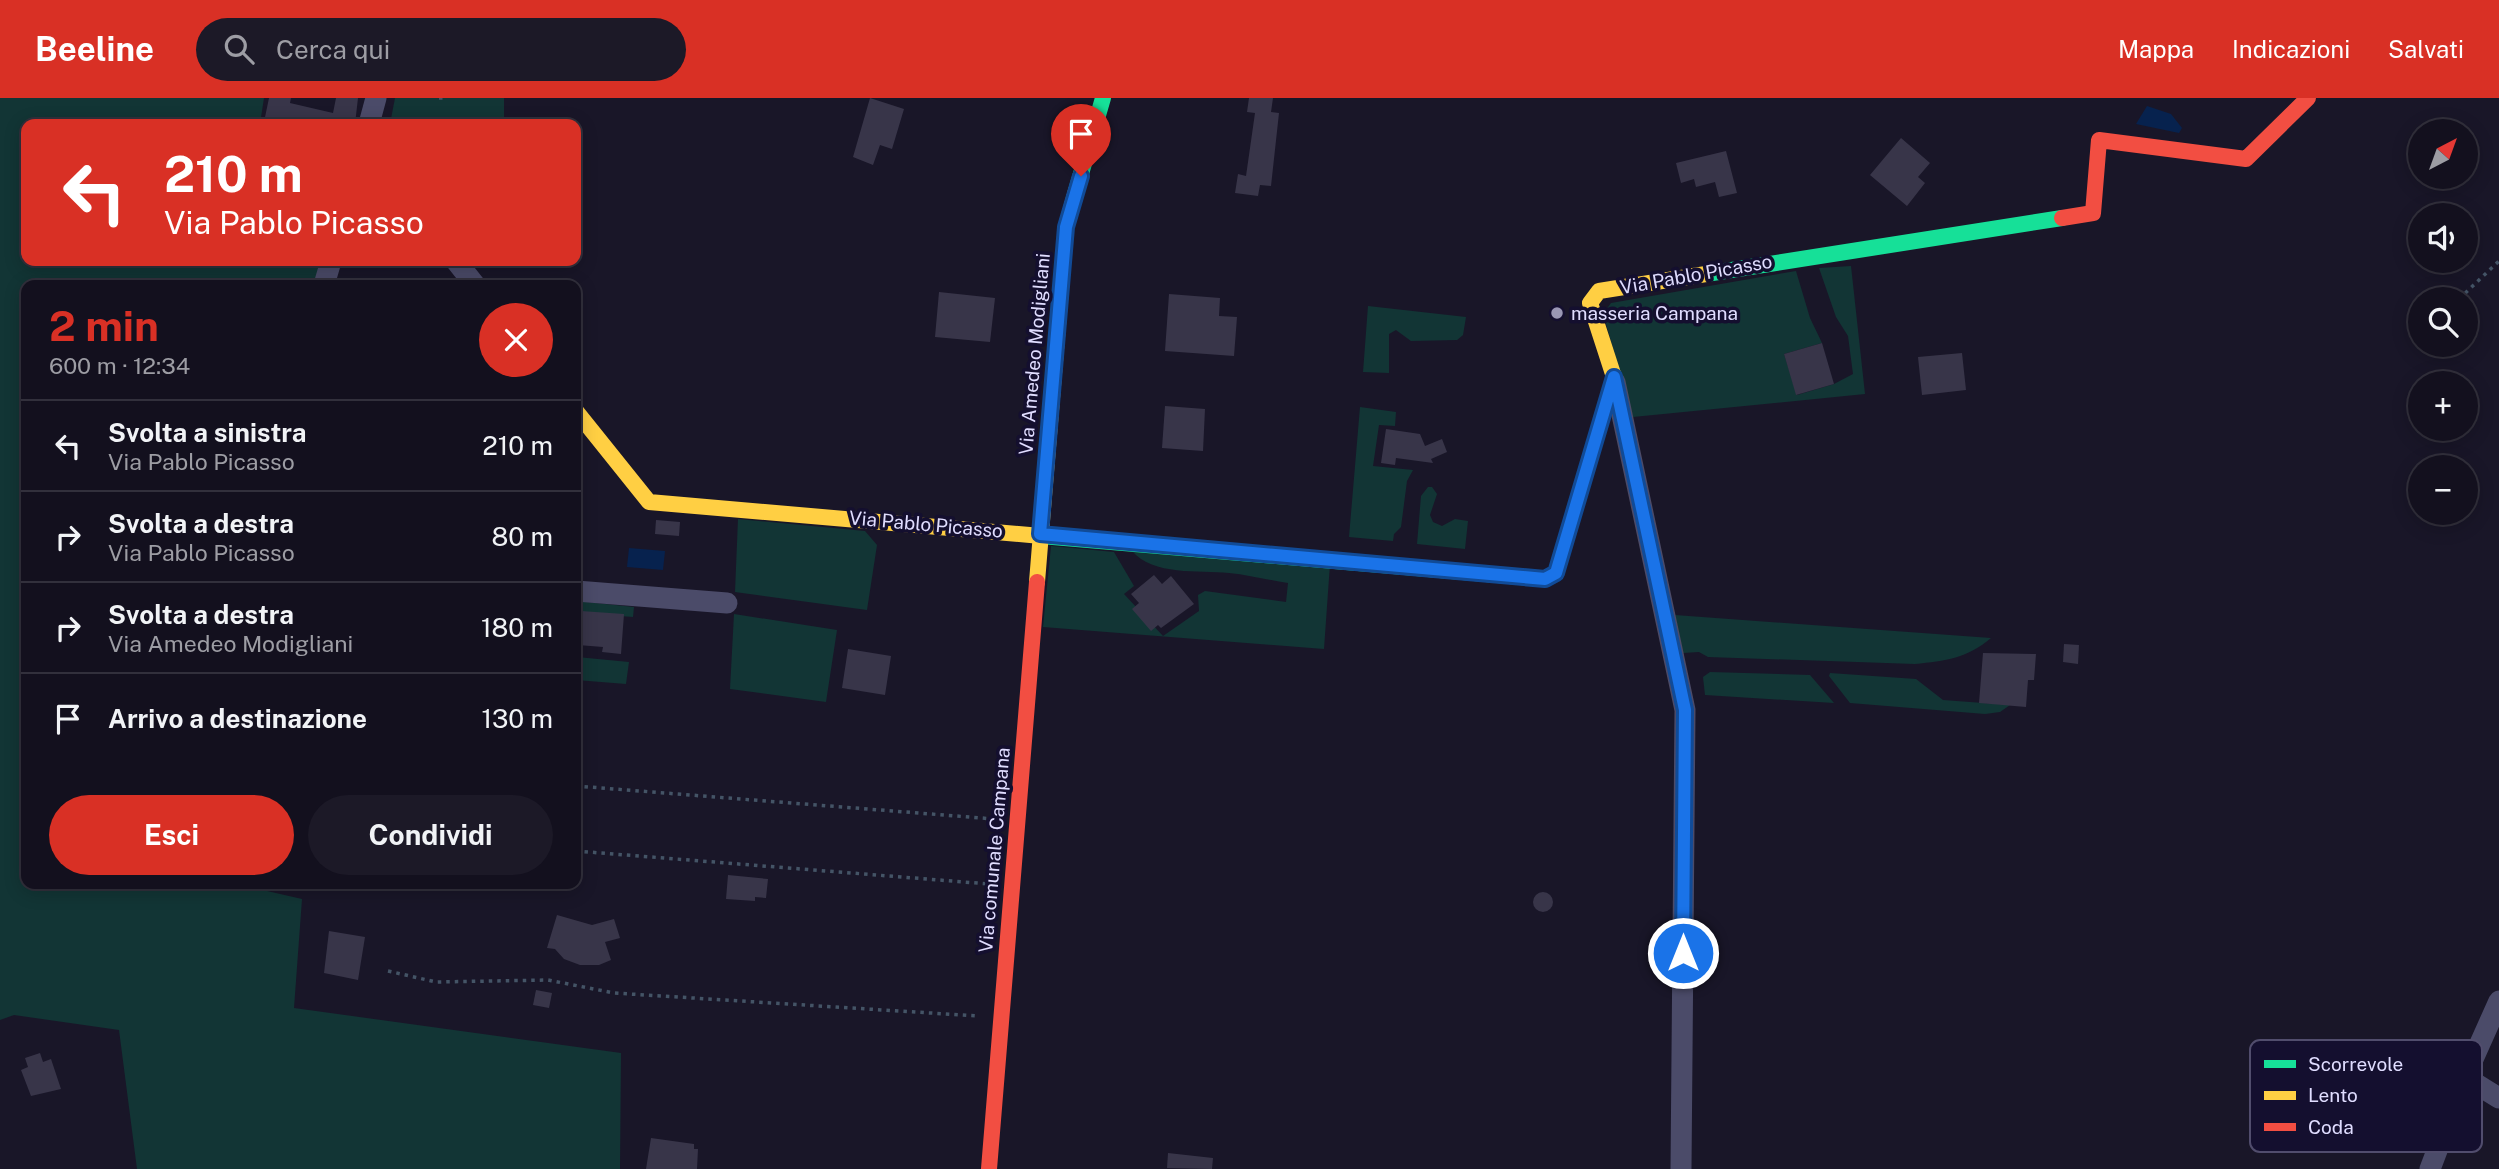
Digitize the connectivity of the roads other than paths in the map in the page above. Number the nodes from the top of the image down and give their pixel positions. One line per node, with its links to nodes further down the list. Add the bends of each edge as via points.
1 (376, 98): 4 (street)
2 (1103, 98): 9 (street, Via Amedeo Modigliani, via 1066,227)
3 (2308, 98): 7 (street, Via Pablo Picasso, via 2246,159 2099,140 2093,213 1599,291 1590,303)
4 (370, 119)
5 (460, 266): 6 (street)
6 (471, 280)
7 (1614, 377): 9 (street, Via Pablo Picasso, via 1556,573 1545,579); 18 (street, via 1685,710)
8 (581, 417): 9 (street, Via Pablo Picasso, via 649,502)
9 (1040, 534): 17 (street, Via comunale Campana)
10 (581, 591): 11 (street)
11 (727, 603)
12 (2499, 1001): 13 (street)
13 (2482, 1040)
14 (2482, 1088): 15 (street)
15 (2499, 1098)
16 (2436, 1152): 19 (street)
17 (989, 1169)
18 (1681, 1169)
19 (2430, 1169)

